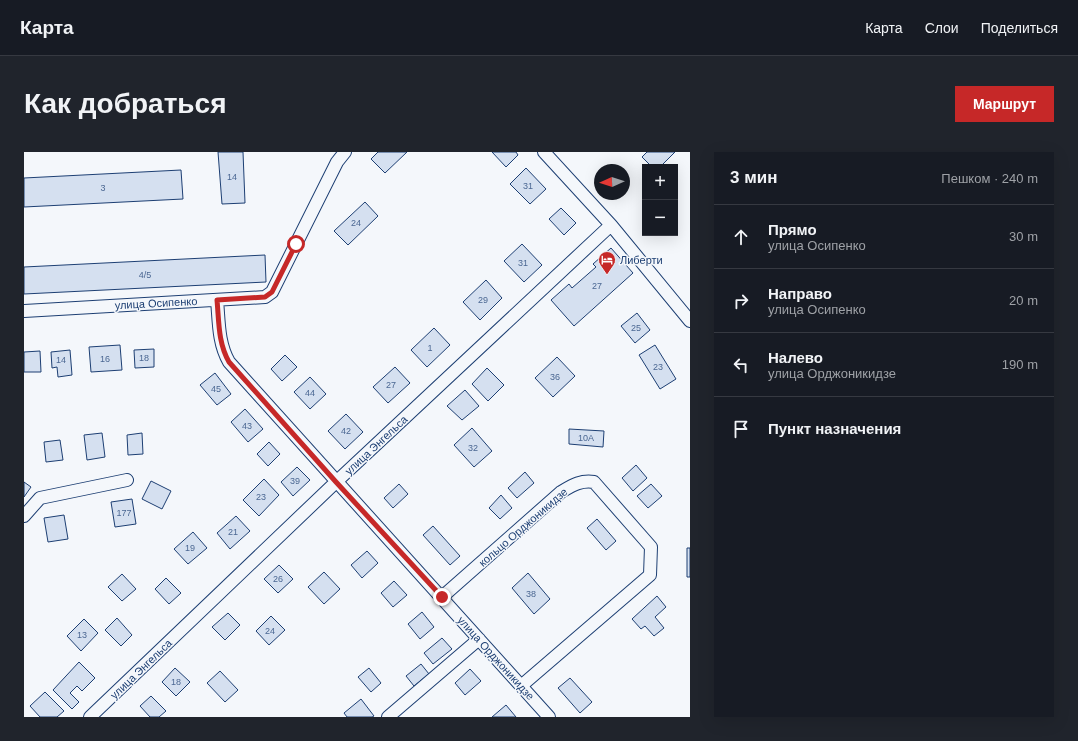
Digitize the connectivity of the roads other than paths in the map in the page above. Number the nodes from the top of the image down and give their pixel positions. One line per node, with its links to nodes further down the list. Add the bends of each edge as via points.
1 (345, 152): 3 (street, улица Осипенко)
2 (544, 152): 4 (street)
3 (335, 157): 5 (street, улица Осипенко, via 272,292 265,297)
4 (610, 225): 7 (street); 9 (street, улица Энгельса)
5 (217, 300): 6 (street, улица Осипенко); 9 (street, улица Орджоникидзе, via 221,342 229,362)
6 (24, 311)
7 (690, 321)
8 (127, 480): 10 (street, via 40,498)
9 (336, 482): 11 (street, улица Орджоникидзе); 14 (street, улица Энгельса)
10 (24, 516)
11 (442, 597): 12 (street, улица Орджоникидзе); 13 (street, кольцо Орджоникидзе, via 561,492 585,481 594,482 651,547 650,575)
12 (479, 639): 13 (street, улица Орджоникидзе); 15 (street)
13 (521, 686): 16 (street, улица Орджоникидзе)
14 (90, 717)
15 (388, 717)
16 (549, 717)

